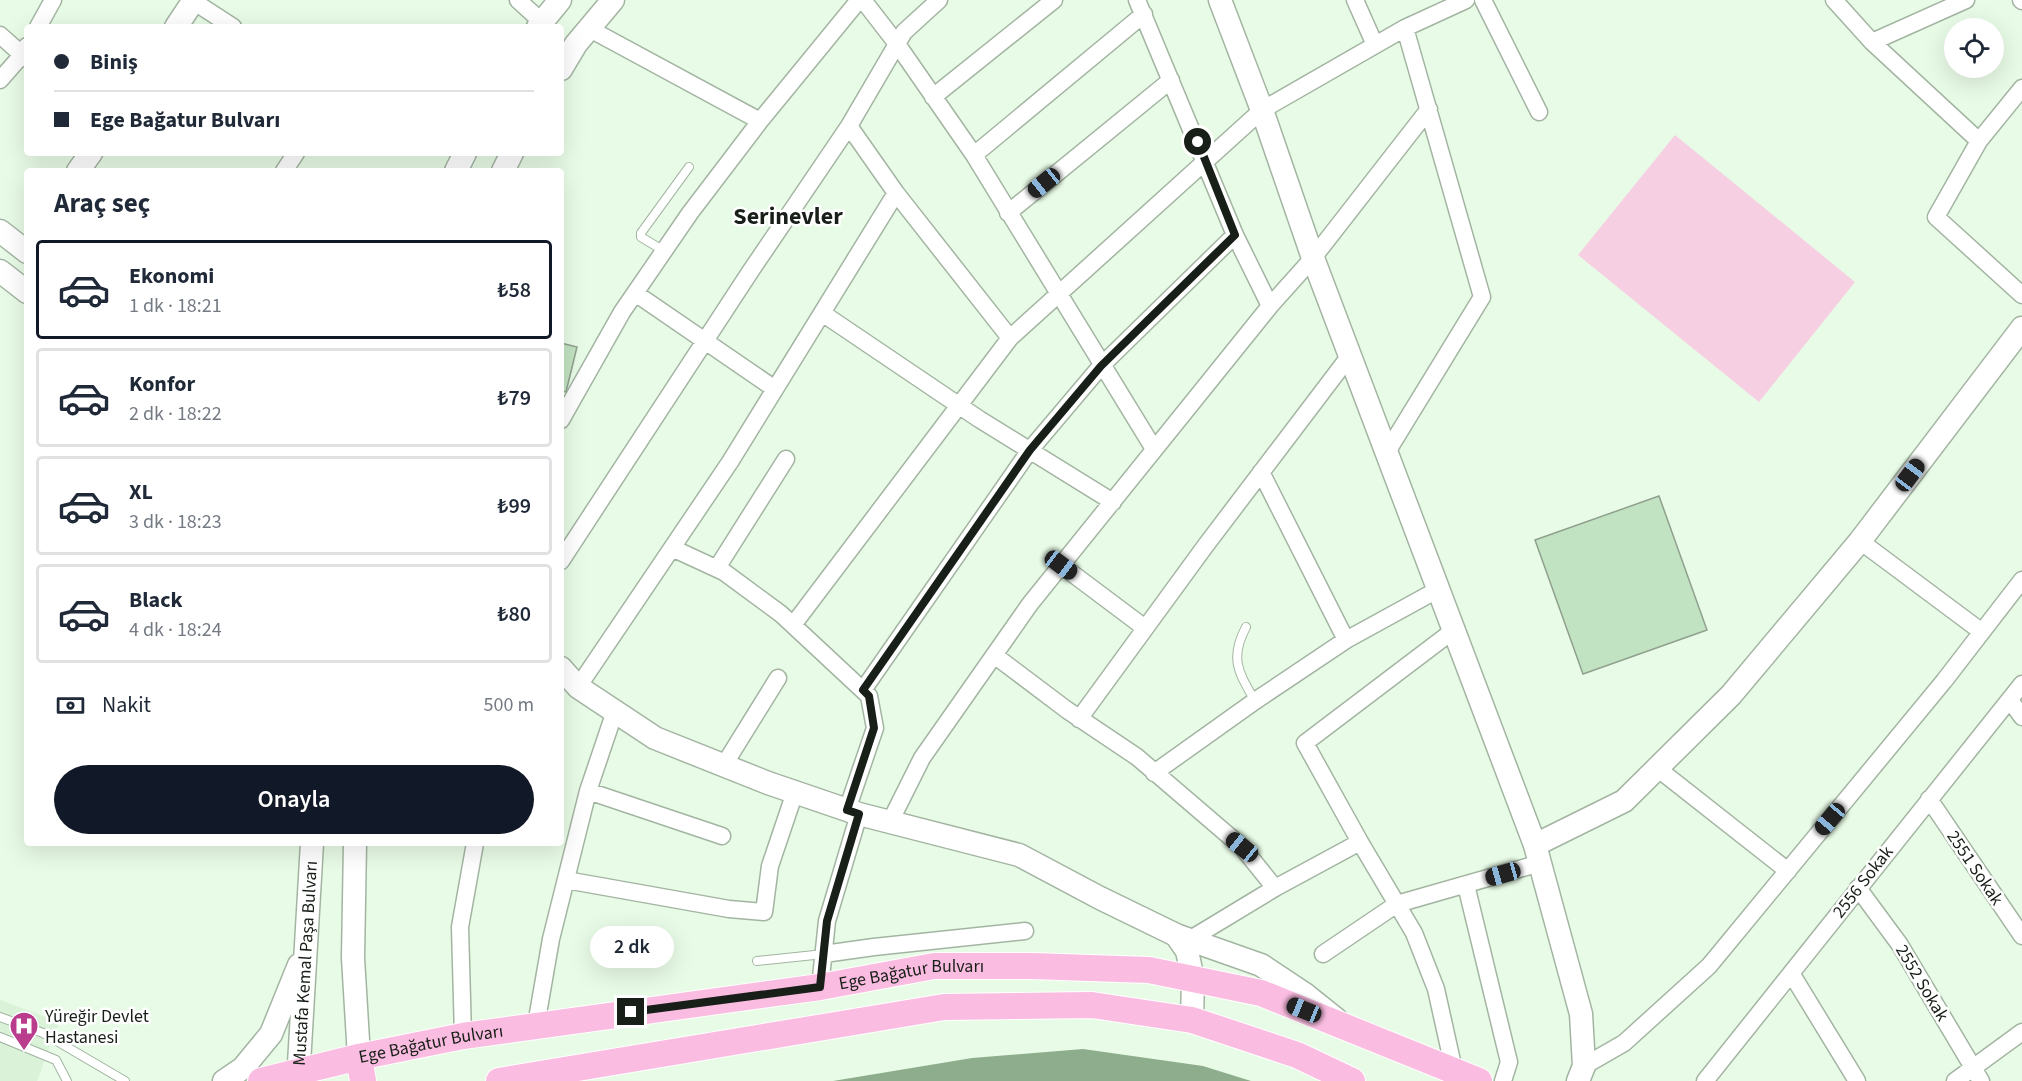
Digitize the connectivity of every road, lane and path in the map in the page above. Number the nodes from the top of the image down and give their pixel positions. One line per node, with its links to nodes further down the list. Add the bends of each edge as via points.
1 (53, 0): 16 (street)
2 (518, 0): 19 (street)
3 (560, 0): 20 (main road)
4 (613, 0): 21 (main road)
5 (861, 0): 25 (street); 37 (street)
6 (939, 0): 25 (street, via 904,32)
7 (1054, 0): 33 (street)
8 (1220, 0): 35 (main road)
9 (1355, 0): 26 (street)
10 (1466, 0): 22 (street)
11 (1483, 0): 36 (street)
12 (1834, 0): 24 (street)
13 (1966, 0): 24 (street)
14 (193, 1): 17 (main road); 18 (street)
15 (1141, 7): 31 (street); 40 (street)
16 (40, 24)
17 (178, 24)
18 (228, 24)
19 (539, 24)
20 (541, 24)
21 (588, 28): 29 (main road); 37 (street)
22 (1405, 28): 26 (street); 34 (street)
23 (0, 36): 27 (street)
24 (1872, 42): 39 (street)
25 (897, 44): 33 (street); 38 (street)
26 (1375, 45): 35 (street)
27 (24, 53)
28 (24, 55): 30 (street)
29 (564, 64)
30 (0, 80)
31 (1171, 80): 41 (street); 44 (street)
32 (2022, 88): 39 (street)
33 (933, 97): 40 (street)
34 (1429, 109): 49 (street); 67 (street, via 1482,297)
35 (1262, 110): 41 (street); 49 (main road)
36 (1539, 112)
37 (760, 121): 48 (street)
38 (849, 126): 43 (street); 59 (street)
39 (1979, 141): 54 (street, via 1936,217)
40 (974, 155): 44 (street)
41 (1206, 162): 46 (street); 53 (street)
42 (689, 168): 48 (lane, via 641,233 645,241)
43 (896, 193): 56 (street); 58 (street)
44 (1008, 213): 53 (street)
45 (0, 231): 47 (main road)
46 (1235, 235): 55 (street); 61 (street)
47 (24, 248)
48 (664, 251): 52 (street)
49 (1314, 258): 55 (street); 60 (main road)
50 (0, 271): 51 (main road)
51 (24, 290)
52 (635, 293): 59 (street); 64 (street)
53 (1058, 294): 58 (street); 61 (street)
54 (2022, 295)
55 (1270, 306): 65 (street)
56 (822, 313): 62 (street); 63 (street)
57 (2022, 328): 71 (main road)
58 (1010, 338): 63 (street)
59 (705, 340): 62 (street); 73 (street)
60 (1351, 354): 67 (main road); 69 (street)
61 (1101, 366): 65 (street); 66 (street)
62 (775, 389): 72 (street)
63 (960, 406): 66 (street); 78 (street)
64 (564, 415)
65 (1154, 449): 70 (street)
66 (1030, 450): 70 (street); 89 (street)
67 (1387, 452): 77 (main road)
68 (786, 459): 75 (street)
69 (1261, 472): 80 (street); 83 (street)
70 (1113, 502): 74 (street)
71 (1860, 541): 82 (street); 96 (main road, via 1731,695)
72 (672, 548): 75 (street); 88 (street)
73 (564, 556)
74 (1061, 565): 80 (street); 84 (street)
75 (717, 568): 78 (street)
76 (2022, 580): 82 (street)
77 (1439, 589): 81 (main road); 83 (street)
78 (793, 625): 89 (street)
79 (1246, 627): 91 (lane, via 1238,645 1238,673)
80 (1145, 628): 94 (street)
81 (1454, 630): 104 (street, via 1305,742); 108 (main road)
82 (1982, 632): 109 (street)
83 (1346, 640): 91 (street)
84 (994, 655): 94 (street); 102 (street, via 922,758)
85 (564, 671): 88 (main road)
86 (778, 678): 95 (street)
87 (2022, 684): 90 (street, 2556 Sokak)
88 (578, 687): 92 (main road)
89 (863, 690): 101 (street, via 869,696 874,728)
90 (2010, 700): 93 (street); 100 (street, 2556 Sokak)
91 (1255, 701): 97 (street)
92 (615, 711): 95 (main road, via 655,738); 98 (street)
93 (2022, 717)
94 (1079, 719): 97 (street, via 1137,757)
95 (724, 765): 99 (main road)
96 (1657, 768): 108 (main road, via 1624,801); 109 (street)
97 (1154, 773): 112 (street, via 1242,847)
98 (588, 790): 103 (street); 110 (street)
99 (795, 792): 101 (main road); 110 (street, via 770,866 764,912)
100 (1929, 799): 113 (street, 2556 Sokak); 116 (street, 2551 Sokak)
101 (853, 812): 102 (main road); 119 (street, via 827,921)
102 (890, 822): 117 (main road, via 1019,855)
103 (722, 836)
104 (1360, 842): 112 (street); 114 (street)
105 (312, 846): 118 (main road, Mustafa Kemal Paşa Bulvarı)
106 (355, 846): 132 (main road, via 353,958)
107 (474, 846): 130 (street, via 460,927)
108 (1538, 854): 111 (street); 134 (main road, via 1581,1014)
109 (1788, 871): 134 (street, via 1709,966 1624,1043)
110 (566, 880): 127 (street)
111 (1466, 885): 114 (street); 144 (street, via 1509,1062)
112 (1275, 888): 117 (street)
113 (1858, 888): 122 (street, 2556 Sokak); 135 (street, 2552 Sokak, via 1900,945)
114 (1397, 904): 120 (street); 133 (street, via 1436,989)
115 (1025, 931): 119 (street)
116 (2022, 936)
117 (1182, 937): 123 (main road); 128 (main road, via 1262,965)
118 (307, 947): 136 (main road, Mustafa Kemal Paşa Bulvarı); 139 (main road, via 272,1034 243,1068)
119 (824, 954): 121 (lane); 124 (street)
120 (1323, 954)
121 (757, 961)
122 (1791, 973): 146 (street, 2556 Sokak); 147 (street)
123 (1194, 979): 124 (main road, Ege Bağatur Bulvarı, via 1149,970 934,966); 126 (main road); 128 (main road, Ege Bağatur Bulvarı, via 1261,993)
124 (820, 987): 127 (main road, Ege Bağatur Bulvarı)
125 (0, 1017): 138 (lane, via 43,1033)
126 (1192, 1020): 141 (main road, Ege Bağatur Bulvarı, via 1092,1005 944,1007); 142 (main road, Ege Bağatur Bulvarı, via 1297,1055)
127 (536, 1025): 130 (main road, Ege Bağatur Bulvarı)
128 (1347, 1027): 133 (main road, Ege Bağatur Bulvarı)
129 (2022, 1032): 135 (street)
130 (463, 1036): 132 (main road, Ege Bağatur Bulvarı)
131 (0, 1037): 137 (lane, via 56,1060)
132 (361, 1069): 136 (main road, Ege Bağatur Bulvarı)
133 (1454, 1071): 143 (main road, Ege Bağatur Bulvarı)
134 (1581, 1074): 145 (main road)
135 (1977, 1074): 148 (street)
136 (298, 1077): 140 (main road, Ege Bağatur Bulvarı)
137 (67, 1081)
138 (125, 1081)
139 (224, 1081)
140 (261, 1081)
141 (499, 1081)
142 (1352, 1081)
143 (1479, 1081)
144 (1503, 1081)
145 (1562, 1081)
146 (1705, 1081)
147 (1857, 1081)
148 (1955, 1081)

